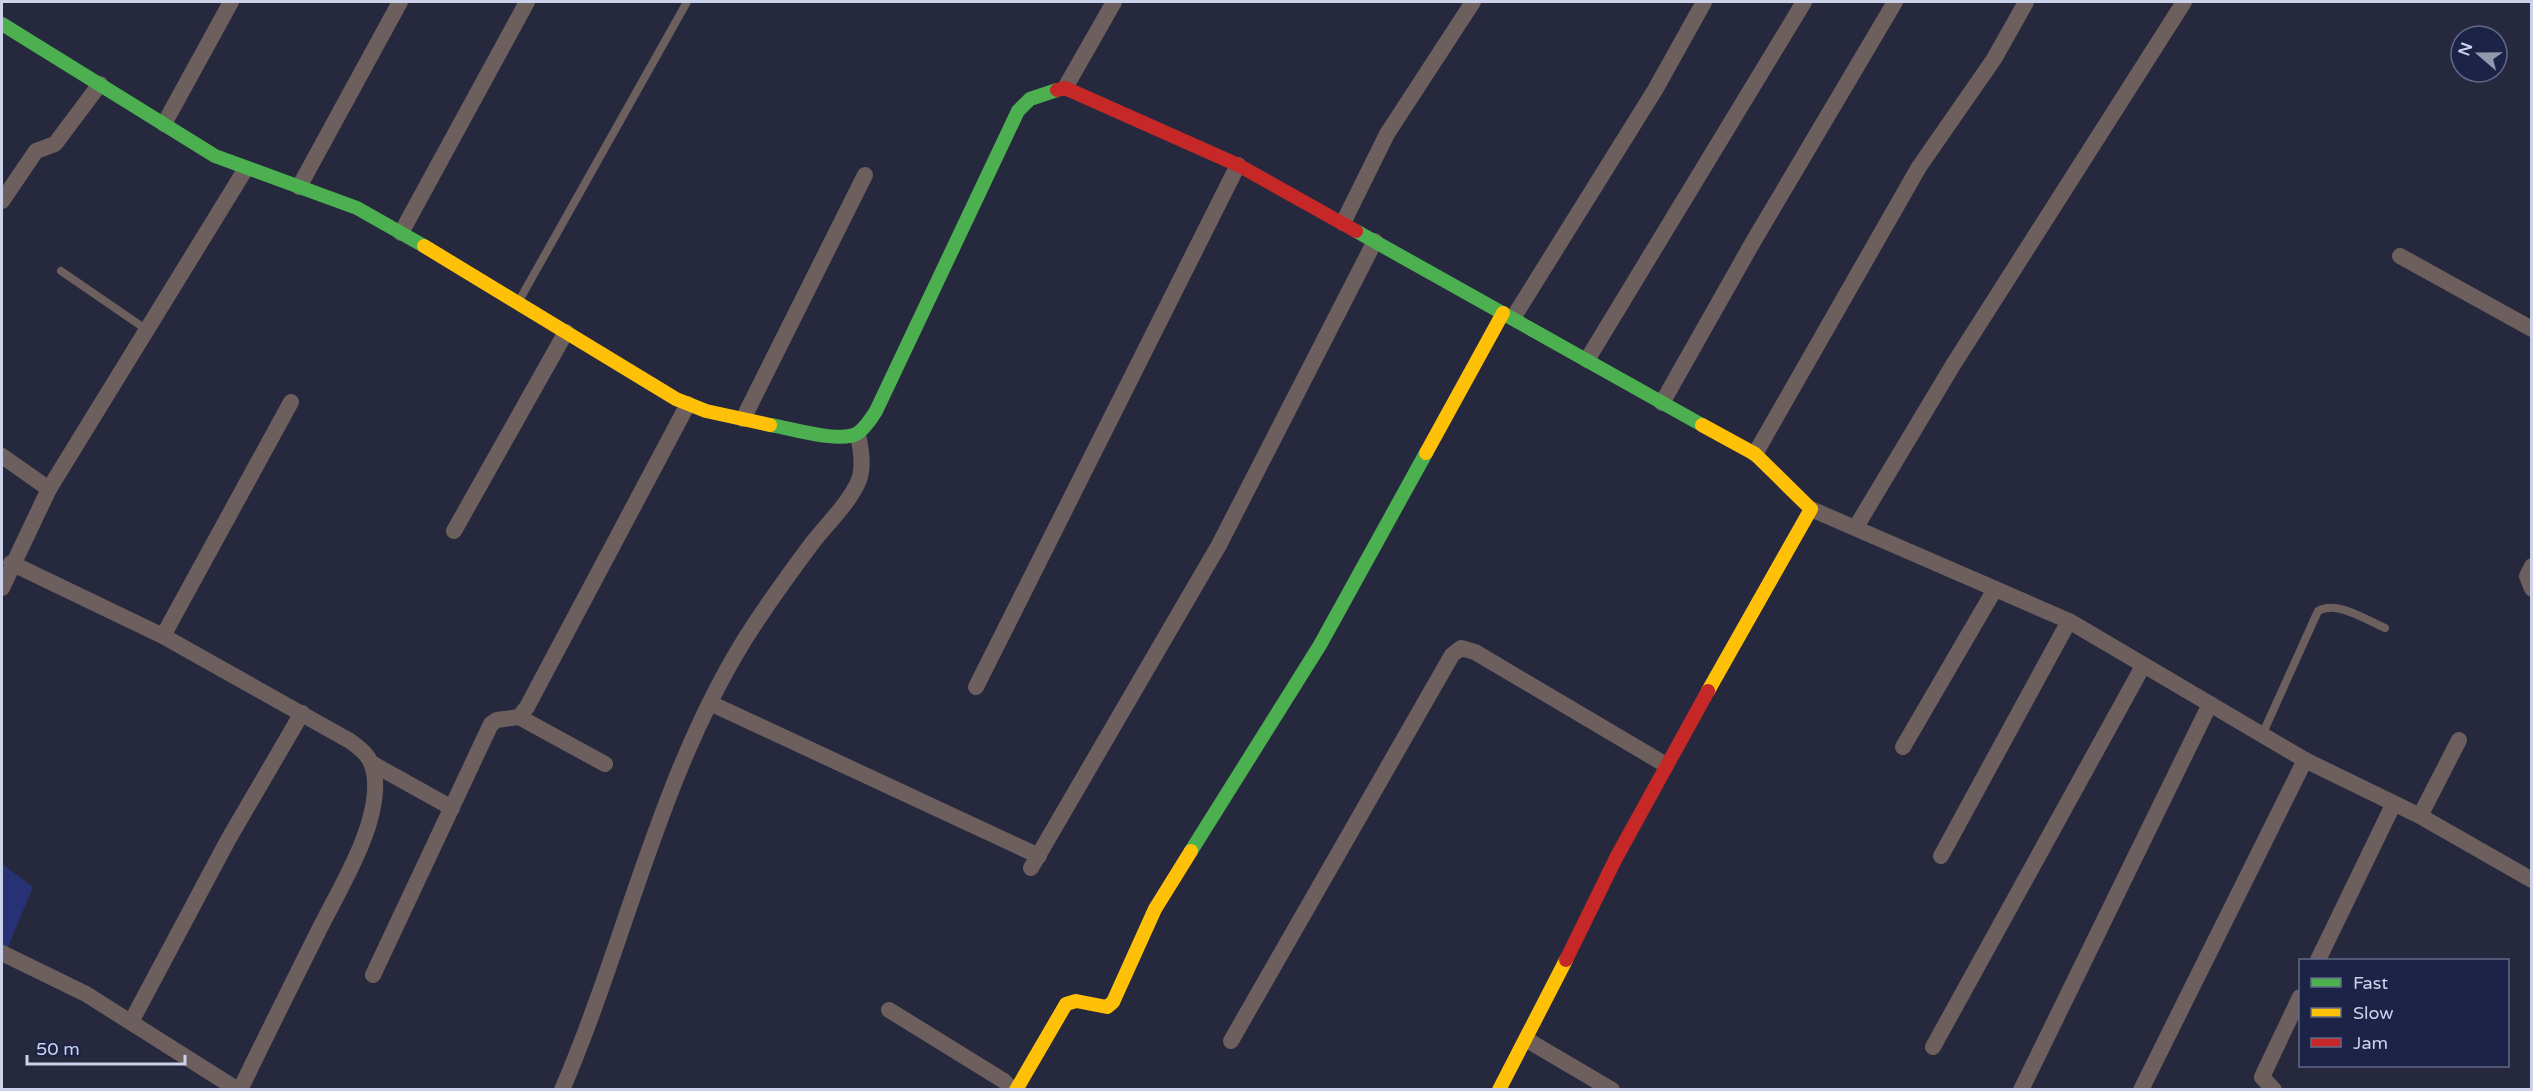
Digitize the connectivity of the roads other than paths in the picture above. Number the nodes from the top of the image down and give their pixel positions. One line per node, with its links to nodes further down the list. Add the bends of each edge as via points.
1 (231, 2): 15 (street)
2 (400, 2): 19 (street)
3 (526, 2): 22 (street)
4 (687, 2): 26 (lane)
5 (1114, 2): 14 (street)
6 (1473, 2): 21 (street, via 1387,134)
7 (1704, 2): 27 (street, via 1655,90)
8 (1804, 2): 31 (street)
9 (1895, 2): 33 (street)
10 (2026, 2): 37 (street, via 1994,59 1918,167)
11 (2184, 2): 41 (street, via 1953,365)
12 (2, 24): 13 (street)
13 (100, 84): 15 (street); 20 (street, via 55,144 36,151)
14 (1065, 88): 16 (street); 36 (street, via 1030,99 1018,111 876,411)
15 (164, 124): 17 (street)
16 (1238, 165): 21 (street); 52 (street)
17 (245, 171): 19 (street); 29 (street)
18 (865, 175): 35 (street)
19 (299, 187): 22 (street, via 349,205)
20 (2, 201)
21 (1343, 223): 23 (street)
22 (401, 233): 26 (street)
23 (1375, 241): 27 (street); 53 (street, via 1219,545 1035,862)
24 (2400, 256): 28 (street)
25 (61, 271): 29 (lane)
26 (518, 302): 30 (street)
27 (1508, 315): 31 (street); 80 (street, via 1320,645 1155,909 1113,1002 1107,1007 1082,1000 1066,1004)
28 (2532, 329)
29 (147, 330): 39 (street)
30 (566, 332): 34 (street); 42 (street)
31 (1587, 360): 33 (street)
32 (291, 402): 50 (street)
33 (1662, 403): 37 (street)
34 (688, 404): 35 (street); 56 (street)
35 (742, 419): 36 (street, via 841,438)
36 (858, 435): 53 (street, via 859,480 778,589)
37 (1755, 454): 40 (street)
38 (2, 456): 39 (street)
39 (49, 489): 43 (street)
40 (1811, 509): 41 (street); 63 (street)
41 (1856, 526): 46 (street)
42 (454, 531)
43 (11, 563): 45 (street); 50 (street)
44 (2532, 566): 47 (street, via 2527,576)
45 (2, 588)
46 (1995, 589): 48 (street); 59 (street)
47 (2532, 589)
48 (2068, 621): 51 (street); 67 (street)
49 (2385, 628): 57 (lane, via 2335,607 2318,611)
50 (163, 636): 55 (street)
51 (2143, 666): 54 (street); 77 (street)
52 (976, 687)
53 (710, 703): 79 (street, via 648,850)
54 (2210, 704): 57 (street); 83 (street)
55 (302, 713): 61 (street, via 365,752); 74 (street, via 228,840)
56 (519, 717): 62 (street); 65 (street, via 491,724)
57 (2262, 735): 60 (street)
58 (2459, 740): 66 (street)
59 (1903, 747)
60 (2305, 760): 64 (street); 84 (street)
61 (373, 764): 65 (street); 78 (street, via 373,801 358,850)
62 (605, 764)
63 (1666, 765): 75 (street, via 1475,652 1461,648 1452,655); 76 (street)
64 (2393, 805): 66 (street); 70 (street)
65 (452, 808): 71 (street)
66 (2421, 816): 68 (street)
67 (1941, 856)
68 (2532, 880)
69 (2, 953): 74 (street, via 86,994)
70 (2318, 959)
71 (373, 975)
72 (2299, 1001): 85 (street, via 2262,1077)
73 (889, 1010): 80 (street)
74 (131, 1022): 78 (street)
75 (1231, 1041)
76 (1527, 1041): 81 (street); 82 (street)
77 (1932, 1047)
78 (239, 1089)
79 (562, 1089)
80 (1014, 1089)
81 (1499, 1089)
82 (1612, 1089)
83 (2021, 1089)
84 (2141, 1089)
85 (2274, 1089)

